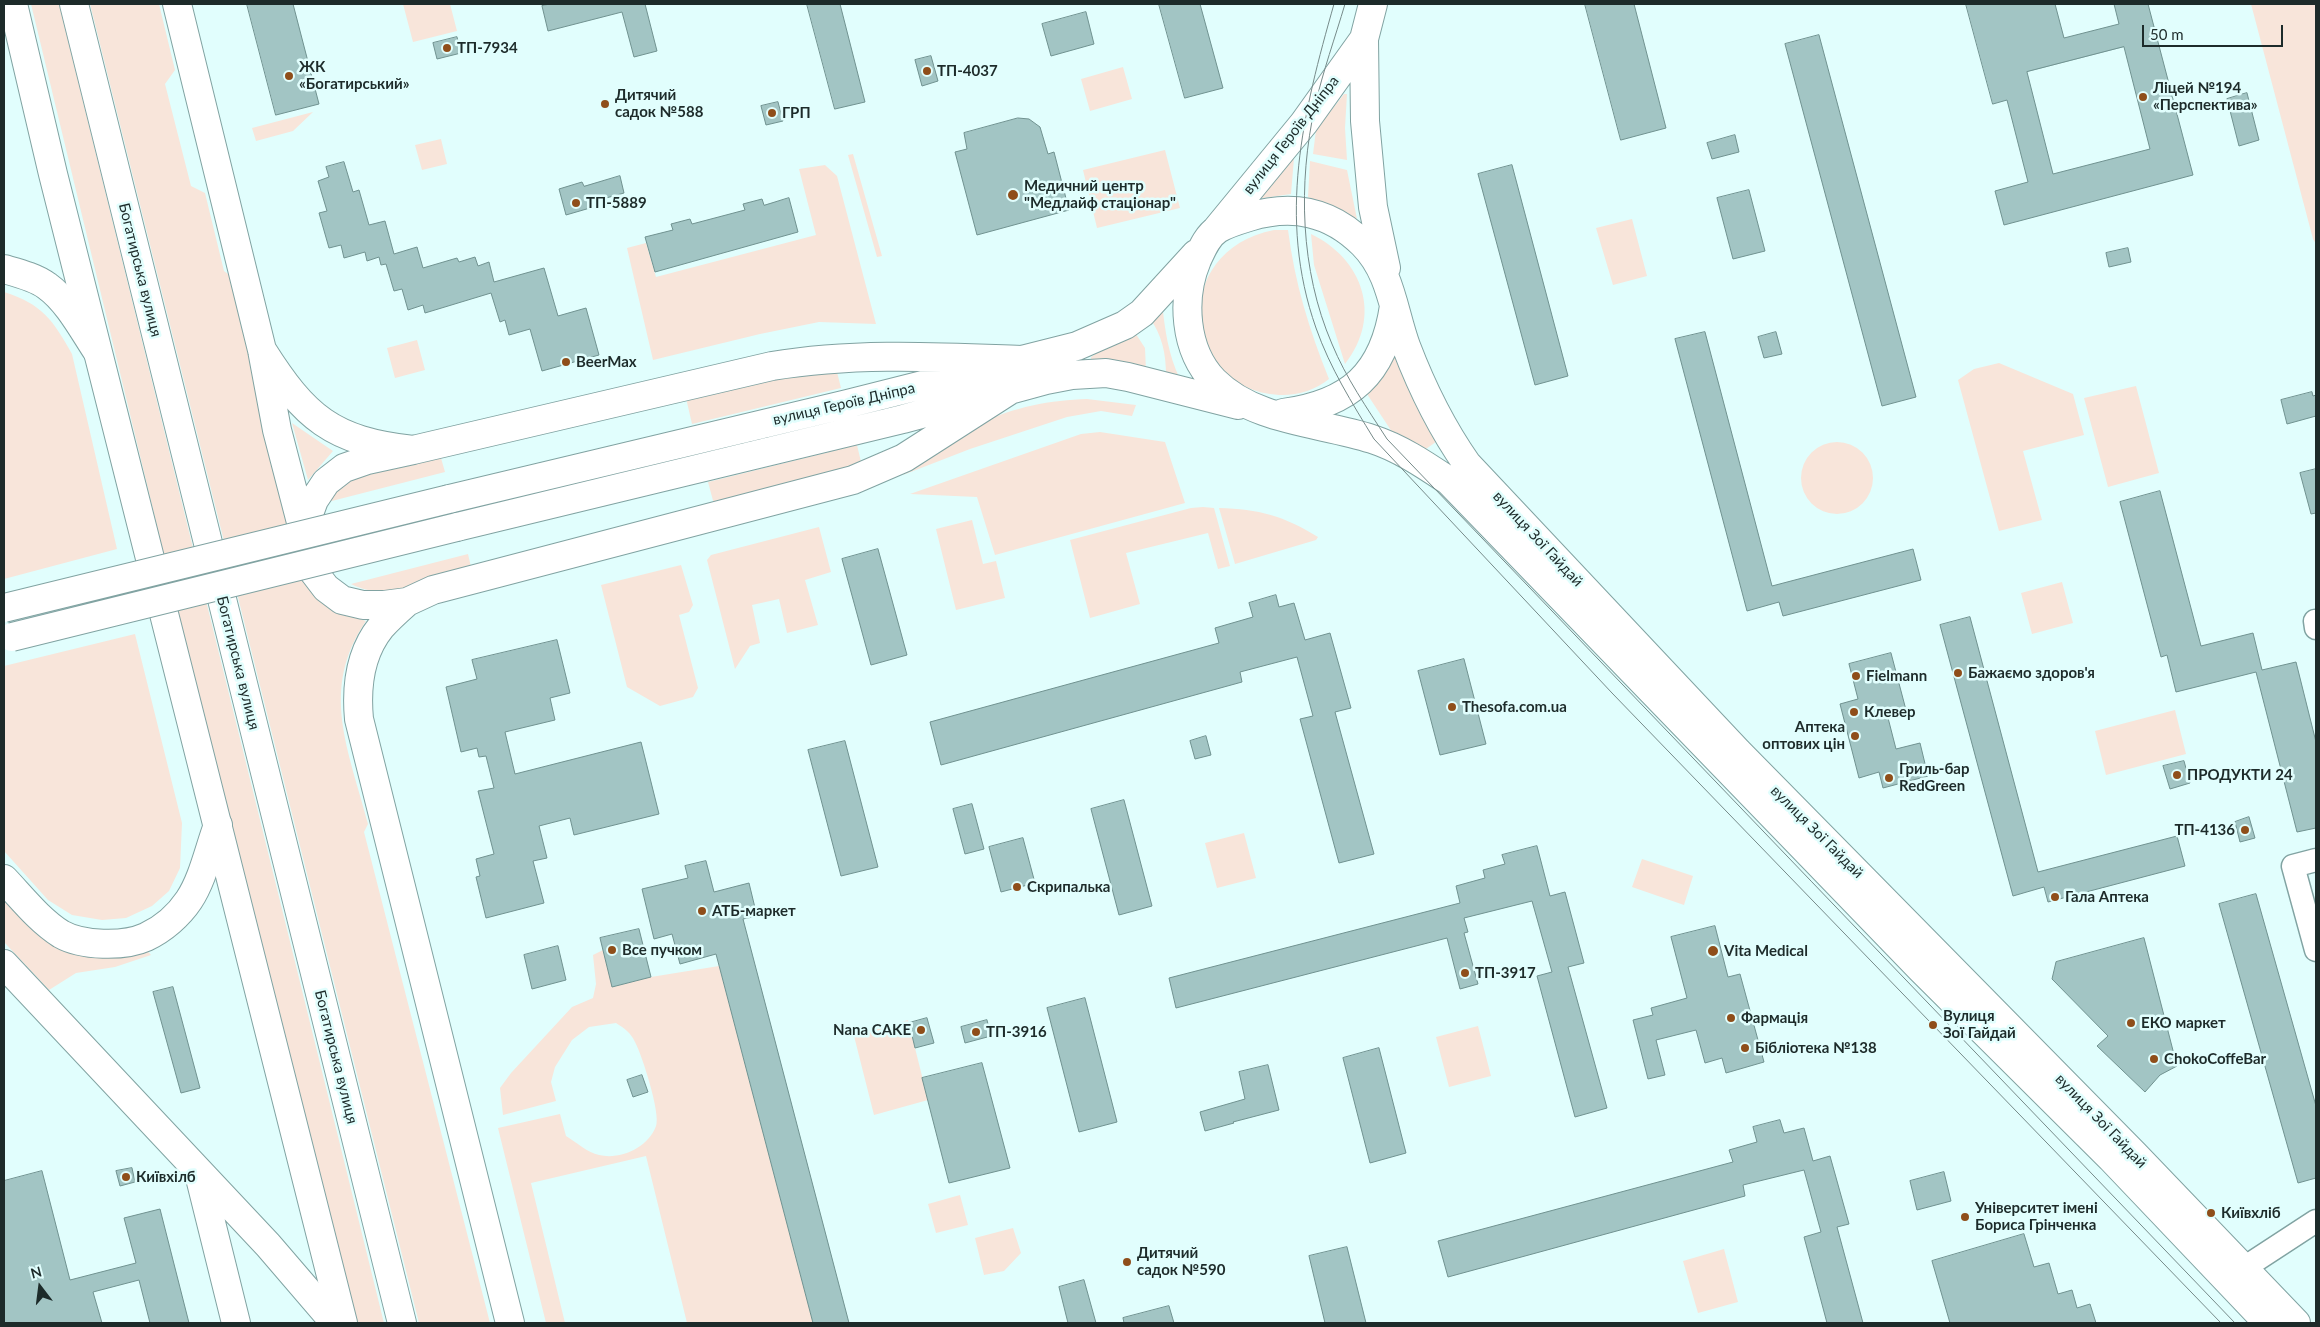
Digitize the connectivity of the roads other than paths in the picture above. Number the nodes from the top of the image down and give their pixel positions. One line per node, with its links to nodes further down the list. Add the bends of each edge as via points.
1 (74, 4): 30 (main road, Богатирська вулиця)
2 (177, 4): 9 (main road)
3 (1374, 4): 5 (main road, вулиця Героїв Дніпра)
4 (12, 10): 10 (main road)
5 (1364, 38): 6 (main road, вулиця Героїв Дніпра, via 1304,123); 8 (main road, вулиця Героїв Дніпра, via 1368,168)
6 (1210, 237): 8 (main road, via 1263,212 1305,210 1329,218 1364,244 1374,257); 11 (main road, вулиця Героїв Дніпра, via 1142,313 1125,325 1077,346); 13 (main road, via 1192,272 1187,295 1188,324 1194,346 1213,380 1228,393)
7 (4, 269): 10 (main road, via 47,286 65,305)
8 (1392, 295): 13 (main road, via 1391,326 1385,344 1370,370 1350,392 1308,410); 26 (main road, вулиця Зої Гайдай, via 1405,344 1421,383 1450,440 1467,464 1738,752)
9 (262, 350): 14 (main road, via 300,404 319,420 360,441); 15 (main road, via 277,430)
10 (101, 358): 19 (main road)
11 (1026, 360): 14 (main road, via 880,358 804,361); 17 (main road, вулиця Героїв Дніпра, bridge)
12 (1010, 390): 13 (main road, вулиця Героїв Дніпра, via 1072,374 1106,374 1147,381); 16 (main road, вулиця Героїв Дніпра, via 904,458 853,480 433,590); 18 (main road, вулиця Героїв Дніпра, bridge, via 894,422)
13 (1267, 412): 32 (main road, вулиця Зої Гайдай, via 1374,439 1418,460 1449,481 1900,948 2111,1158)
14 (413, 450): 15 (main road, via 344,468 326,482 314,500)
15 (303, 530): 16 (main road, via 313,571 326,588 342,600 363,604)
16 (406, 602): 31 (main road, via 381,628 359,673 360,719)
17 (4, 608)
18 (8, 638)
19 (218, 825): 21 (main road, via 189,899 168,923 145,938 91,944 64,935 44,922); 29 (main road)
20 (2316, 860): 22 (street, via 2292,866)
21 (4, 879)
22 (2316, 950)
23 (4, 964): 24 (main road)
24 (198, 1172): 27 (main road); 28 (main road, via 268,1245)
25 (2316, 1221): 26 (street)
26 (2244, 1268): 33 (main road, вулиця Зої Гайдай)
27 (236, 1323)
28 (335, 1323)
29 (343, 1323)
30 (402, 1323)
31 (510, 1323)
32 (2268, 1323)
33 (2296, 1323)

